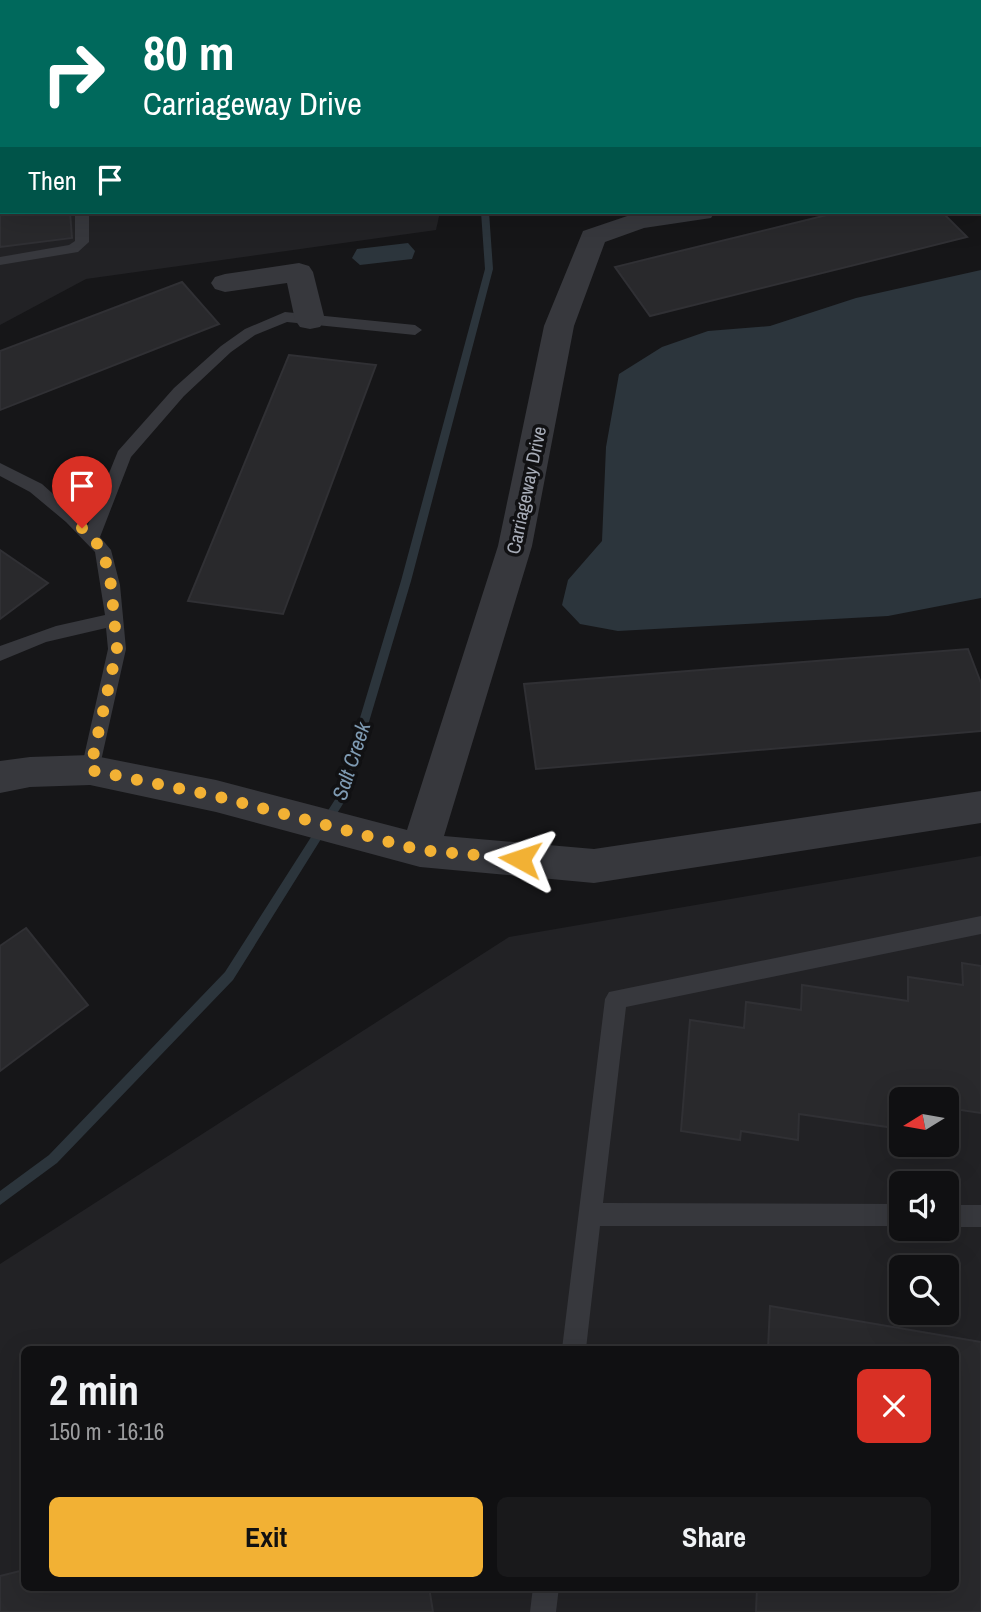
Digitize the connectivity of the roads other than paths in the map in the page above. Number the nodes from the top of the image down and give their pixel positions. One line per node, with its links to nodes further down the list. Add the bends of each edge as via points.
1 (82, 214): 3 (lane, via 82,242 73,249)
2 (686, 214): 14 (street, Carriageway Drive, via 639,220 593,237 559,326 515,546)
3 (0, 261)
4 (225, 283): 5 (street, via 299,272)
5 (310, 320): 6 (lane); 8 (lane, via 285,317 250,332 179,392 124,455)
6 (415, 330)
7 (0, 469): 8 (lane, via 36,488)
8 (92, 538): 9 (lane, via 103,550)
9 (114, 621): 10 (lane, via 71,627); 11 (lane, via 117,649)
10 (0, 654)
11 (90, 770): 12 (street); 14 (street, via 216,796)
12 (0, 777)
13 (981, 807): 14 (street, via 594,866)
14 (420, 850)
15 (981, 925): 16 (lane, via 616,999)
16 (590, 1214): 17 (lane); 20 (lane)
17 (889, 1216)
18 (959, 1216): 19 (lane)
19 (981, 1216)
20 (574, 1346)
21 (546, 1591): 22 (lane)
22 (543, 1612)

